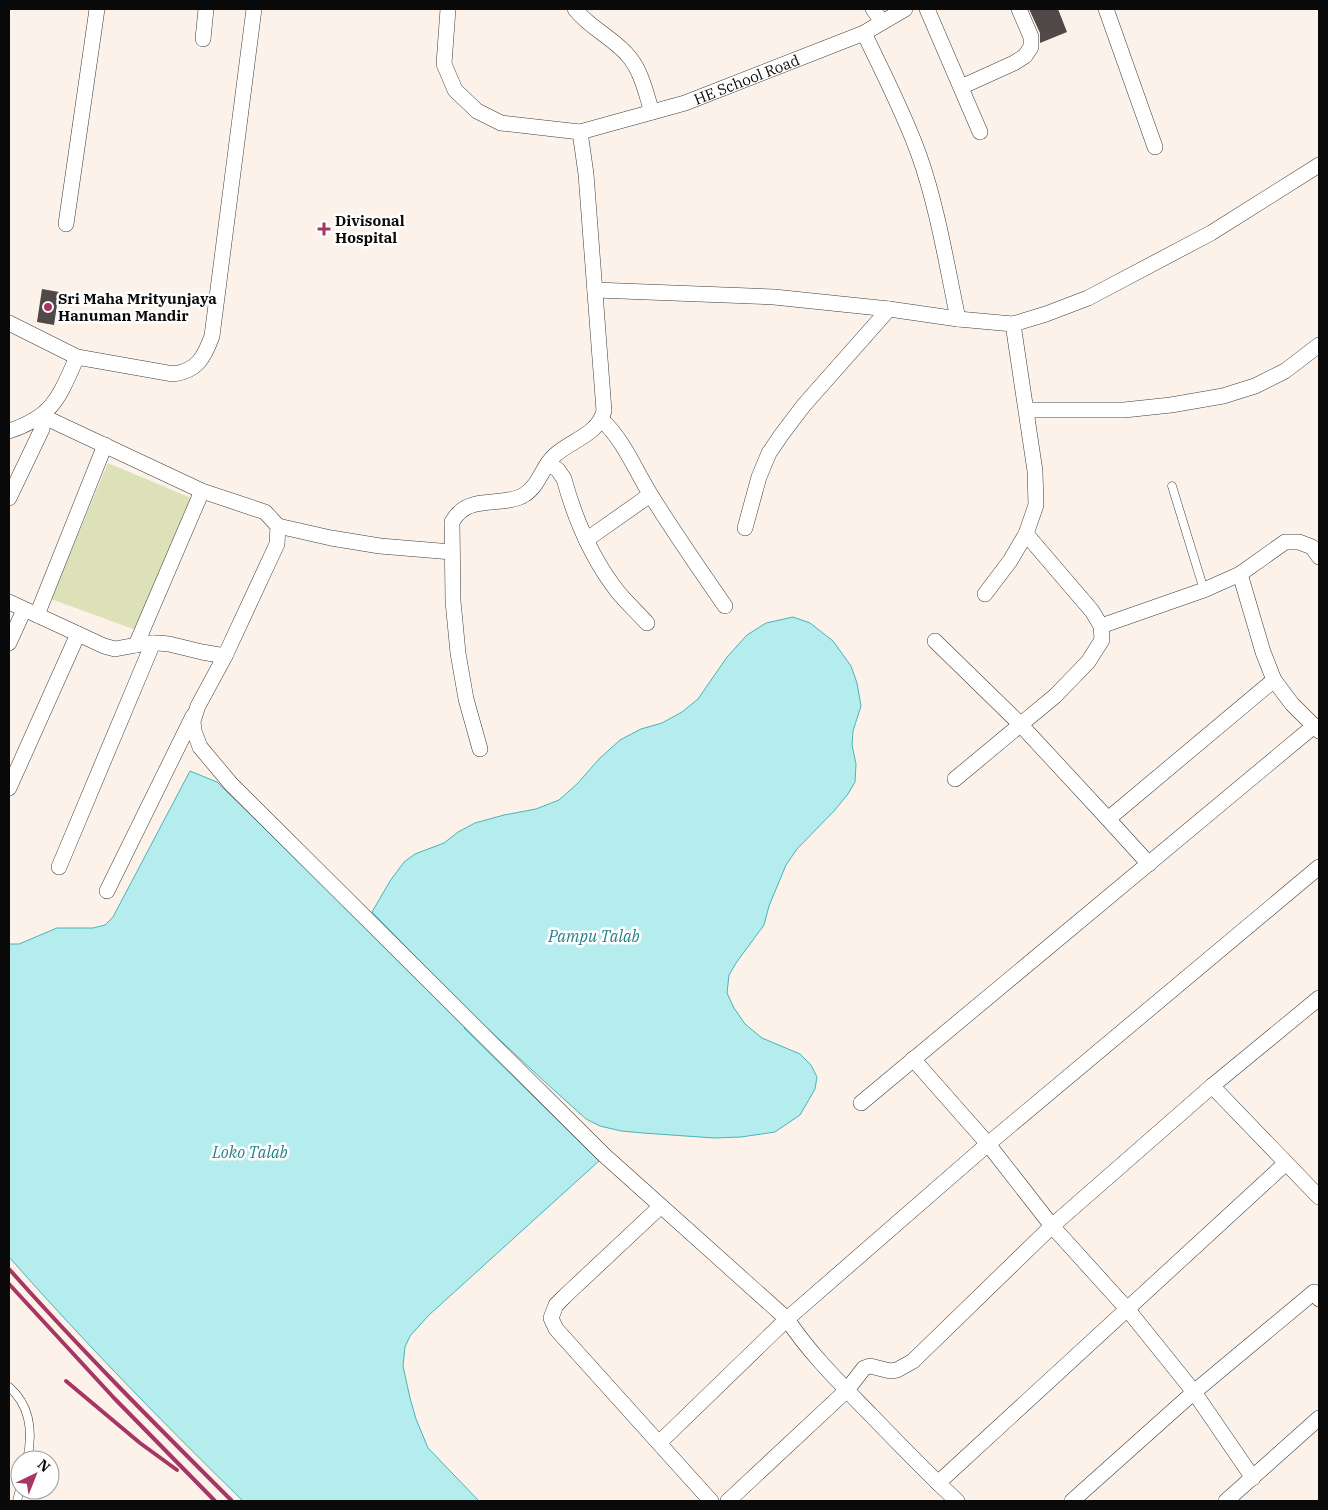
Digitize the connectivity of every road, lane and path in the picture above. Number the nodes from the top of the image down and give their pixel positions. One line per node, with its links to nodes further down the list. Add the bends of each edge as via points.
1 (97, 9): 20 (street)
2 (206, 9): 13 (street)
3 (254, 9): 27 (street, via 212,336 204,356 184,373 173,374)
4 (448, 9): 16 (street, via 444,64 456,90 477,111 502,123)
5 (575, 9): 15 (street, via 631,58)
6 (873, 9): 11 (street)
7 (905, 9): 11 (street, HE School Road)
8 (927, 9): 14 (street)
9 (1019, 9): 14 (street, via 1031,37 1031,47 1025,56)
10 (1106, 9): 18 (street)
11 (882, 22): 12 (street, HE School Road)
12 (864, 33): 15 (street, HE School Road, via 685,103); 23 (street, via 920,156)
13 (203, 40)
14 (961, 87): 17 (street)
15 (652, 112): 16 (street, HE School Road)
16 (580, 132): 21 (street)
17 (980, 132)
18 (1155, 147)
19 (1319, 165): 25 (street, via 1211,233 1088,298)
20 (66, 224)
21 (595, 290): 22 (street, via 774,297); 30 (street)
22 (889, 309): 23 (street); 39 (street, via 782,434 759,477)
23 (958, 318): 25 (street)
24 (9, 323): 27 (street)
25 (1014, 324): 28 (street)
26 (1319, 345): 28 (street, via 1285,371 1255,386 1223,396 1124,410)
27 (77, 357): 29 (street, via 63,389)
28 (1026, 410): 40 (street, via 1035,471 1036,505)
29 (43, 416): 31 (street); 32 (street); 37 (street, via 42,429)
30 (602, 420): 33 (street); 36 (street, via 623,445)
31 (9, 431)
32 (105, 445): 35 (street); 49 (street)
33 (548, 462): 41 (street, via 564,479); 42 (street, via 525,495 514,500 469,506 459,512 452,522)
34 (1172, 486): 45 (lane)
35 (202, 491): 38 (street, via 265,512); 56 (street)
36 (650, 495): 41 (street); 48 (street)
37 (9, 498)
38 (278, 526): 42 (street, via 380,546); 57 (street, via 277,544)
39 (746, 528)
40 (1026, 534): 46 (street); 51 (street, via 1092,611)
41 (586, 540): 50 (street, via 618,592)
42 (452, 552): 62 (street, via 458,653)
43 (1319, 557): 44 (street, via 1312,547 1300,542 1285,542)
44 (1240, 574): 45 (street); 58 (street)
45 (1204, 590): 51 (street)
46 (985, 594)
47 (9, 602): 49 (street)
48 (725, 606)
49 (31, 613): 52 (street); 54 (street)
50 (647, 623)
51 (1101, 626): 60 (street, via 1102,640 1088,662 1055,696)
52 (78, 634): 56 (street, via 115,649); 64 (street)
53 (935, 641): 60 (street)
54 (9, 643)
55 (153, 643): 56 (street); 57 (street); 68 (street)
56 (136, 645)
57 (225, 656): 59 (street)
58 (1274, 680): 61 (street); 65 (street)
59 (198, 706): 69 (street); 77 (street, via 193,721 200,747 231,784 604,1155)
60 (1020, 724): 63 (street); 65 (street)
61 (1316, 728): 66 (street)
62 (480, 749)
63 (955, 779)
64 (9, 788)
65 (1108, 819): 66 (street)
66 (1149, 864): 71 (street)
67 (1319, 866): 74 (street)
68 (59, 867)
69 (107, 891)
70 (1319, 998): 72 (street)
71 (913, 1059): 73 (street); 74 (street)
72 (1212, 1086): 75 (street); 78 (street)
73 (861, 1103)
74 (988, 1144): 78 (street); 81 (street)
75 (1286, 1163): 76 (street); 80 (street)
76 (1319, 1196)
77 (661, 1206): 81 (street); 86 (street, via 565,1296 551,1318 556,1329)
78 (1052, 1226): 80 (street); 83 (street, via 913,1361 897,1370 864,1368)
79 (1319, 1299): 84 (street, via 1314,1292)
80 (1128, 1310): 84 (street); 89 (street)
81 (787, 1319): 83 (street); 86 (street)
82 (9, 1387): 87 (lane, via 26,1408 30,1426)
83 (846, 1390): 89 (street); 91 (street)
84 (1194, 1392): 88 (street); 93 (street)
85 (1319, 1418): 88 (street)
86 (659, 1443): 90 (street)
87 (29, 1450)
88 (1253, 1478): 94 (street)
89 (938, 1483): 92 (street)
90 (711, 1501)
91 (728, 1501)
92 (957, 1501)
93 (1072, 1501)
94 (1226, 1501)

